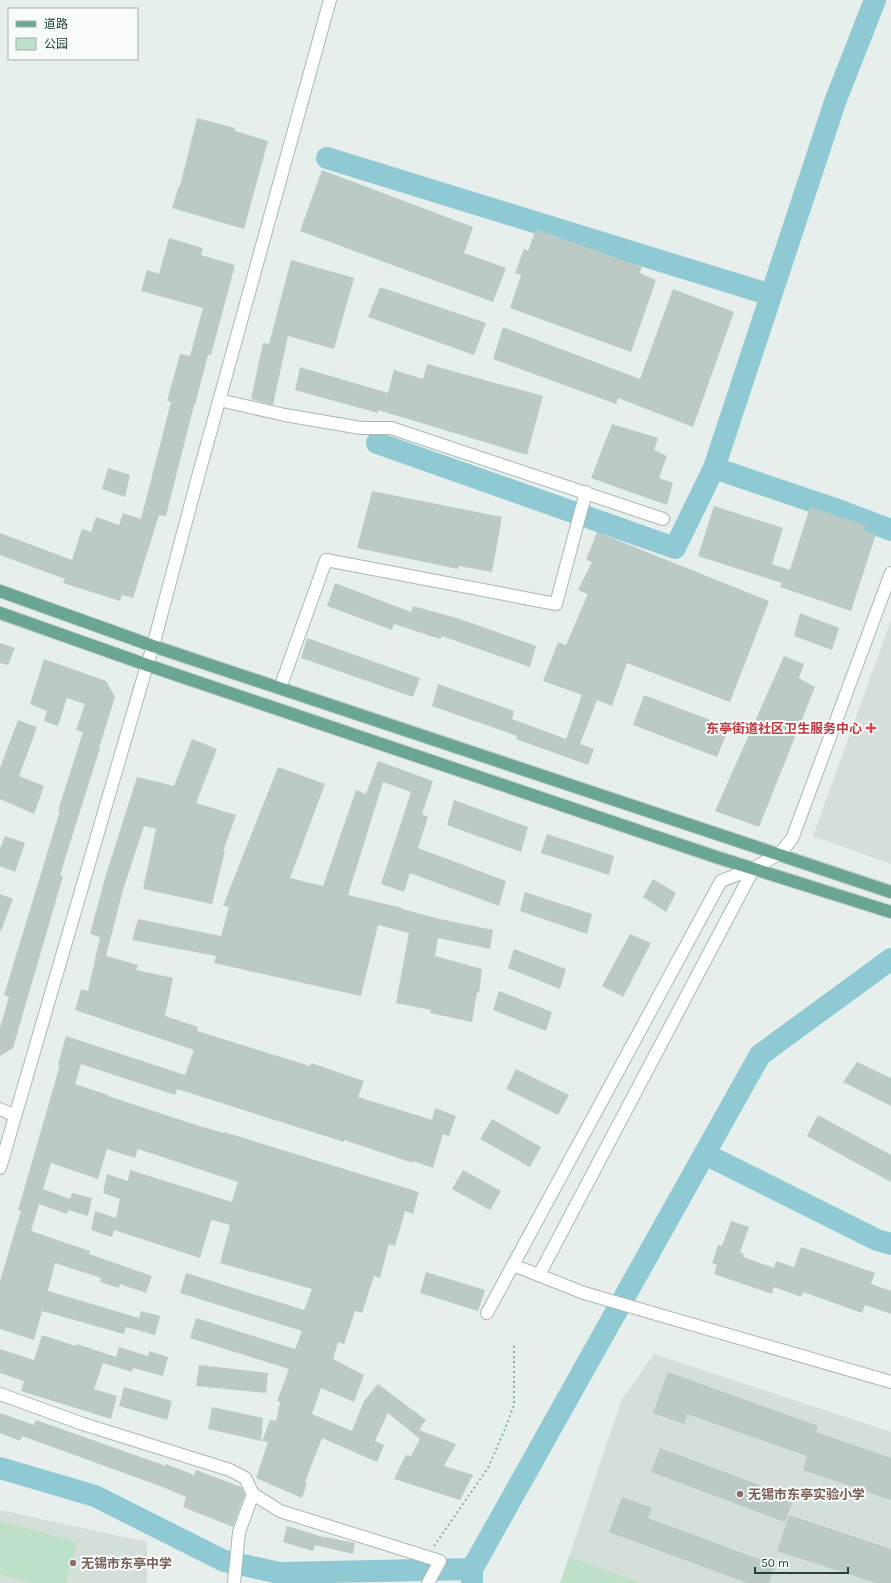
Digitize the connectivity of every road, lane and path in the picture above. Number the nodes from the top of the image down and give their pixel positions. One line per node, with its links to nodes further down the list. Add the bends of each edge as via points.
1 (330, 0): 2 (street)
2 (219, 400): 3 (street, via 285,416 354,427 390,428); 8 (street)
3 (586, 493): 4 (street); 10 (street, via 556,604 326,560)
4 (663, 519)
5 (891, 573): 11 (street, via 792,839)
6 (0, 591): 8 (main road)
7 (0, 613): 9 (main road)
8 (153, 646): 9 (street); 10 (main road)
9 (147, 665): 12 (main road); 17 (street)
10 (280, 688): 11 (main road)
11 (779, 854): 12 (street); 13 (main road)
12 (754, 868): 14 (main road); 19 (street, via 721,881); 20 (street)
13 (891, 892)
14 (891, 912)
15 (0, 1109): 17 (street)
16 (0, 1115): 17 (street)
17 (15, 1116): 18 (street)
18 (0, 1168)
19 (514, 1265): 20 (street); 21 (street)
20 (539, 1275): 23 (street, via 584,1293)
21 (488, 1313)
22 (514, 1346): 26 (path, via 514,1405 505,1429 488,1468)
23 (891, 1382)
24 (0, 1394): 25 (street, via 83,1424 230,1470 244,1478)
25 (253, 1494): 26 (street, via 280,1510); 27 (street, via 239,1532)
26 (427, 1557): 28 (street, via 440,1561)
27 (235, 1581)
28 (428, 1583)

